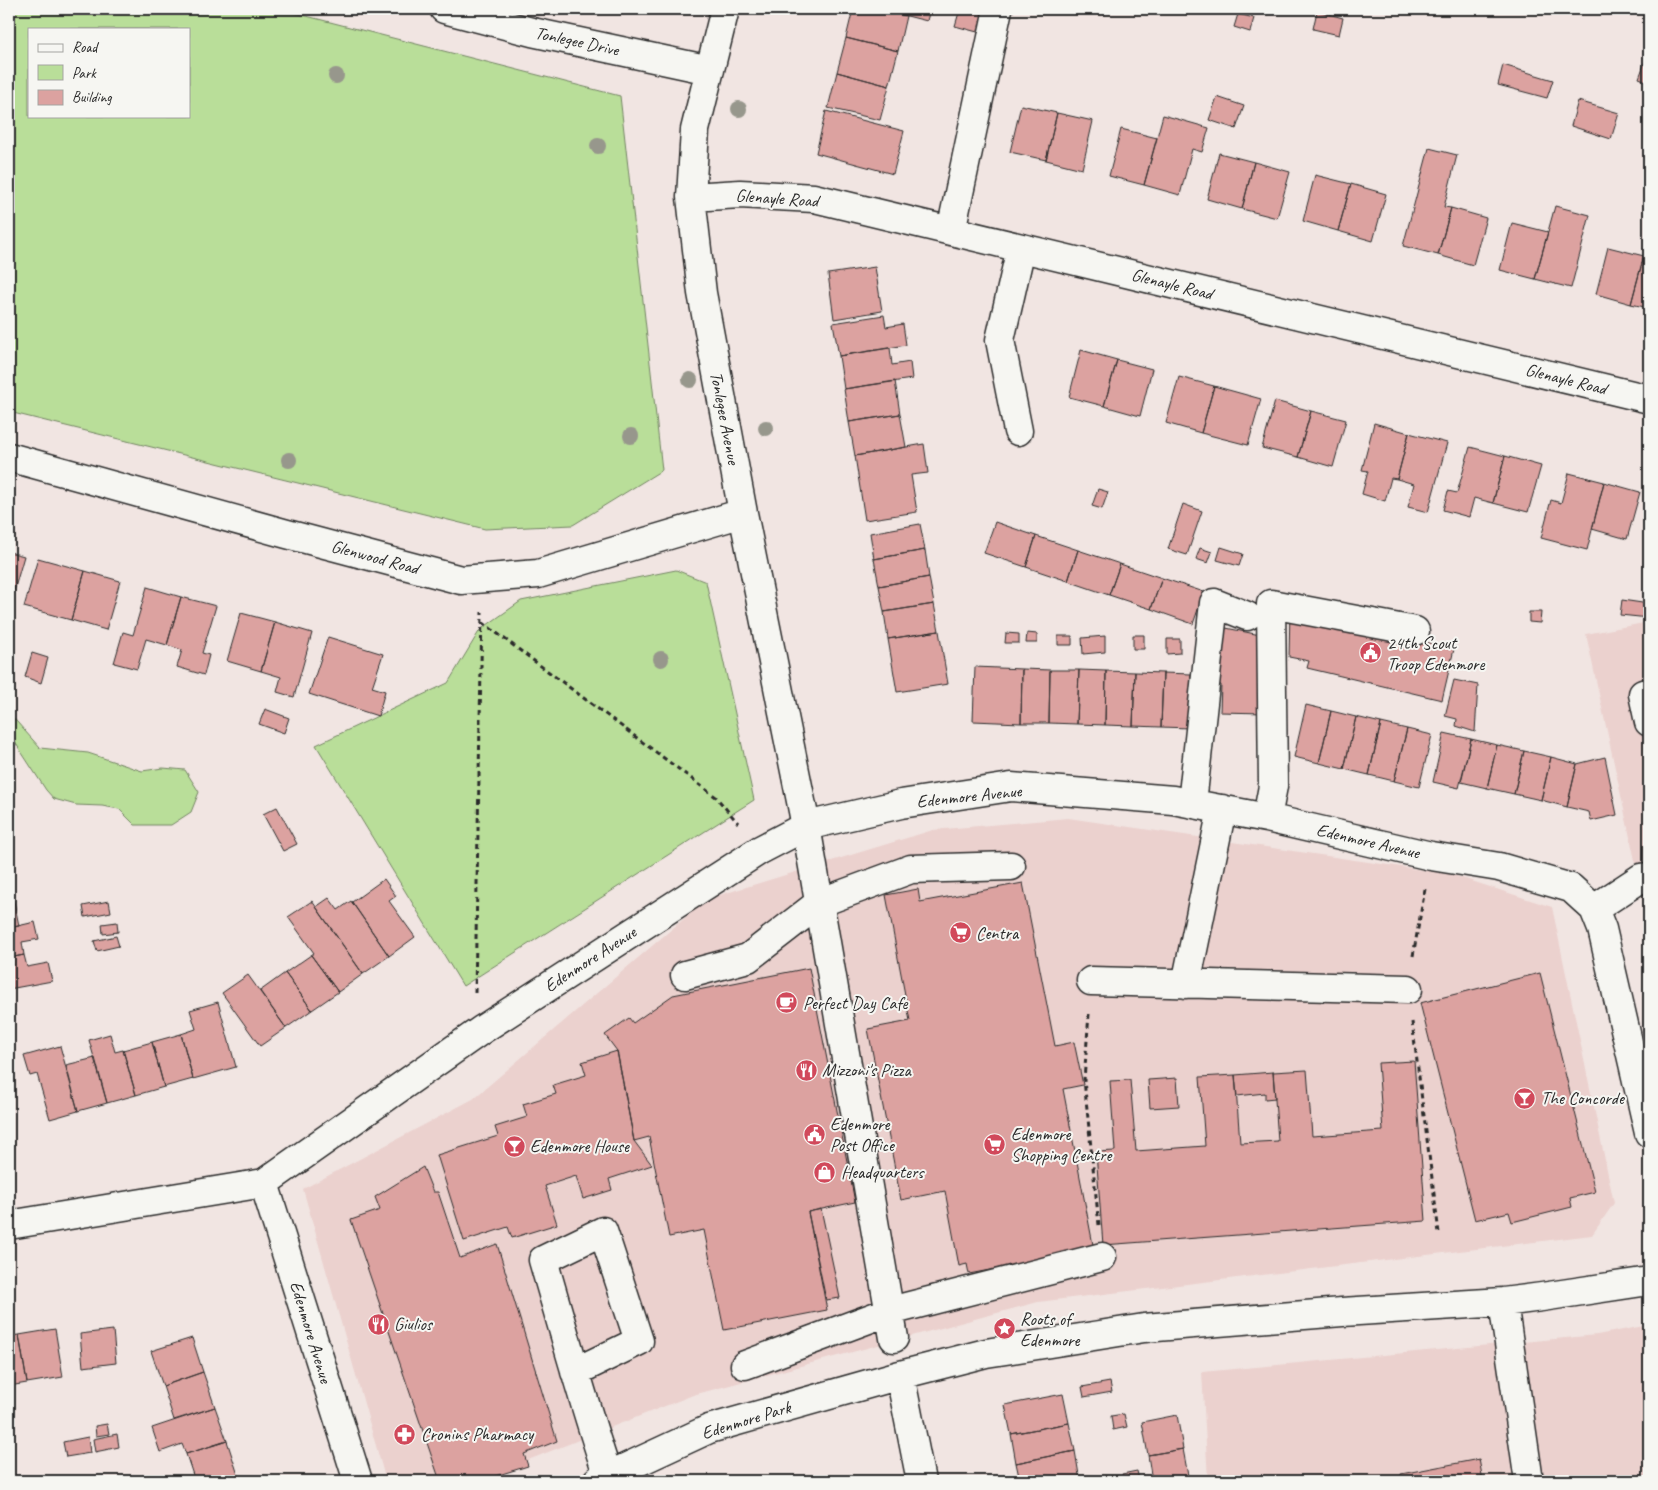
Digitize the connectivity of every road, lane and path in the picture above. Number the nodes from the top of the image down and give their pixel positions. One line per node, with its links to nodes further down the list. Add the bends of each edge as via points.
1 (444, 9): 4 (street, Tonlegee Drive, via 532,32)
2 (725, 9): 4 (street, Tonlegee Avenue)
3 (998, 9): 6 (street)
4 (710, 70): 5 (street, Tonlegee Avenue, via 695,130)
5 (692, 197): 6 (street, Glenayle Road, via 740,194 814,198); 11 (street, Tonlegee Avenue, via 702,293)
6 (951, 231): 7 (street, Glenayle Road)
7 (1021, 248): 8 (street, Glenayle Road); 9 (street, via 1000,340)
8 (1649, 400)
9 (1018, 431)
10 (9, 458): 12 (street, Glenwood Road, via 461,580)
11 (743, 512): 12 (street, Glenwood Road, via 538,574); 21 (street, Tonlegee Avenue)
12 (483, 579): 14 (path)
13 (1247, 616): 18 (street, via 1214,603)
14 (481, 622): 22 (path, via 716,797); 32 (path, via 474,1012)
15 (1415, 631): 20 (street, via 1271,604 1273,786)
16 (1649, 692): 17 (street, via 1642,694)
17 (1649, 722)
18 (1192, 803): 19 (street, Edenmore Avenue); 21 (street, Edenmore Avenue, via 1011,787 900,804)
19 (1222, 809): 20 (street, Edenmore Avenue); 30 (street)
20 (1267, 818): 23 (street, Edenmore Avenue)
21 (806, 826): 22 (street, Edenmore Avenue); 26 (street)
22 (760, 850): 32 (street, Edenmore Avenue)
23 (1431, 856): 27 (street, Edenmore Avenue, via 1499,867 1571,888); 31 (path)
24 (1011, 866): 26 (street, via 911,869)
25 (1649, 877): 27 (street, via 1641,878)
26 (819, 903): 28 (street, via 748,958); 40 (street)
27 (1594, 909): 33 (street, Edenmore Avenue, via 1602,929)
28 (685, 975)
29 (1091, 981): 30 (street); 37 (path, via 1084,1080)
30 (1186, 984): 31 (street)
31 (1408, 989): 36 (path)
32 (483, 1028): 34 (street, Edenmore Avenue)
33 (1649, 1133)
34 (264, 1183): 35 (street, Edenmore Avenue); 46 (street, Edenmore Avenue)
35 (9, 1225)
36 (1439, 1233)
37 (1102, 1256): 40 (street)
38 (1649, 1281): 39 (street, Edenmore Park)
39 (1503, 1302): 44 (street, Edenmore Park, via 1144,1328 986,1353); 48 (street)
40 (890, 1310): 41 (street); 42 (street)
41 (894, 1338)
42 (745, 1365)
43 (575, 1372): 43 (street, via 543,1260 603,1231 639,1341); 45 (street)
44 (900, 1375): 45 (street, Edenmore Park, via 709,1429); 47 (street)
45 (603, 1479)
46 (358, 1481)
47 (921, 1481)
48 (1529, 1481)

